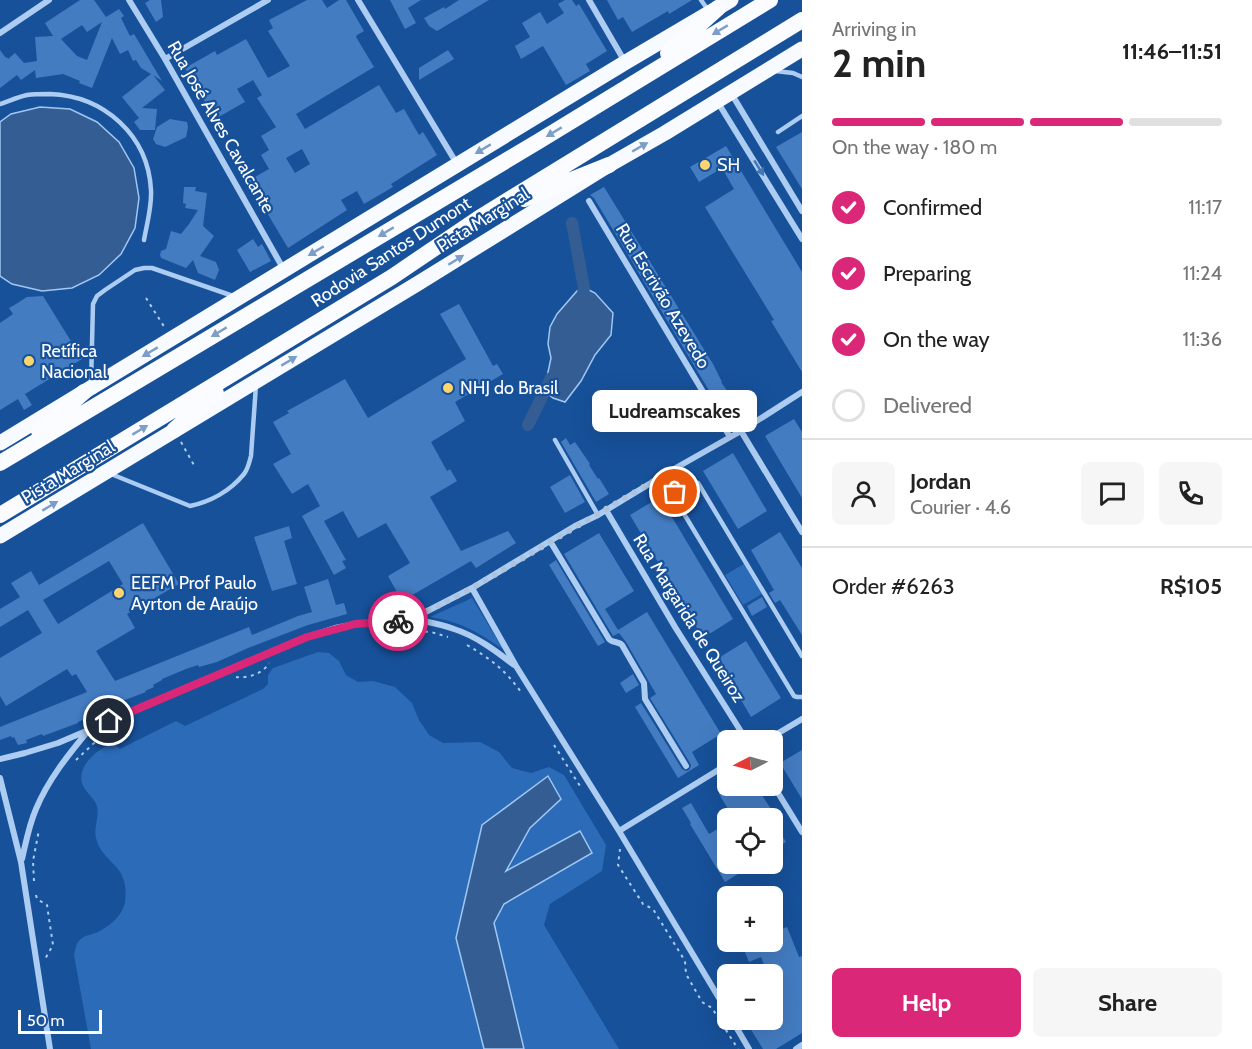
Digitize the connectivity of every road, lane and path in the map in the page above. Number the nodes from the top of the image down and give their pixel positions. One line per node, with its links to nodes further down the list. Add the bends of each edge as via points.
1 (49, 0): 9 (street)
2 (129, 0): 11 (street, Rua José Alves Cavalcante)
3 (268, 0): 11 (street)
4 (358, 0): 20 (street)
5 (589, 0): 12 (street)
6 (770, 0): 15 (highway, Rodovia Santos Dumont, one-way to 15)
7 (715, 5): 12 (main road); 15 (highway)
8 (802, 20): 24 (highway, Rodovia Santos Dumont)
9 (0, 33)
10 (802, 49): 13 (main road, Pista Marginal)
11 (165, 59): 27 (street, Rua José Alves Cavalcante)
12 (626, 62): 20 (main road, one-way to 20)
13 (766, 71): 14 (lane); 16 (main road, Pista Marginal)
14 (802, 77)
15 (638, 80): 40 (highway, Rodovia Santos Dumont, one-way to 40)
16 (724, 96): 21 (main road, Pista Marginal, one-way to 16); 23 (street); 25 (street, one-way to 25)
17 (0, 104): 26 (lane, via 26,95 61,95 86,100 128,129 140,148 151,187)
18 (802, 116): 19 (lane)
19 (778, 132)
20 (457, 165): 27 (main road, one-way to 27)
21 (609, 165): 24 (highway); 32 (main road, Pista Marginal, one-way to 21)
22 (590, 201): 37 (street, Rua Escrivão Azevedo)
23 (802, 211)
24 (479, 218): 31 (highway, Rodovia Santos Dumont, via 392,277)
25 (802, 238)
26 (144, 240)
27 (284, 270): 29 (main road)
28 (146, 297): 30 (path)
29 (238, 298): 30 (main road); 33 (lane, via 152,268 135,270 98,296 93,304)
30 (172, 339): 33 (main road, one-way to 33)
31 (246, 366): 36 (highway); 47 (highway, Rodovia Santos Dumont, one-way to 31)
32 (256, 381): 36 (main road, Pista Marginal); 43 (lane, via 248,466 218,496 190,506)
33 (87, 390): 39 (main road); 40 (highway)
34 (802, 392): 35 (street)
35 (741, 431): 37 (street); 48 (street)
36 (176, 435): 41 (path); 43 (main road, Pista Marginal)
37 (729, 437): 42 (street)
38 (555, 440): 46 (lane)
39 (0, 443)
40 (4, 461)
41 (195, 467)
42 (674, 469): 44 (lane); 45 (street)
43 (106, 472): 49 (main road, Pista Marginal, one-way to 43)
44 (684, 486): 56 (lane, via 698,483); 61 (lane, via 675,492 675,499 794,696)
45 (606, 510): 46 (street); 64 (street, Rua Margarida de Queiroz)
46 (598, 514): 50 (street)
47 (0, 515)
48 (802, 532)
49 (0, 536)
50 (549, 542): 51 (street); 70 (street, via 609,639 622,645 645,682 645,699)
51 (472, 588): 52 (street); 58 (street)
52 (412, 619): 58 (street, via 465,633); 63 (street, via 355,624 307,637)
53 (390, 630): 54 (path, via 431,632)
54 (450, 638)
55 (460, 640): 60 (path, via 488,657)
56 (802, 656)
57 (272, 659): 59 (path, via 266,669 243,678)
58 (516, 666): 76 (street)
59 (231, 675)
60 (524, 696)
61 (802, 697)
62 (802, 719): 65 (street)
63 (89, 729): 68 (street, via 58,743); 79 (street, via 45,790 30,825)
64 (740, 730)
65 (783, 730)
66 (110, 731): 69 (path)
67 (554, 744): 73 (path)
68 (0, 759)
69 (72, 765)
70 (686, 766)
71 (717, 771): 76 (street)
72 (0, 778): 79 (street)
73 (584, 792)
74 (780, 796): 77 (street)
75 (41, 822): 80 (path, via 33,861)
76 (619, 831): 83 (street)
77 (802, 832)
78 (621, 849): 87 (path, via 618,865 643,904 653,909 685,961 686,974 702,1002 712,1008)
79 (21, 862): 86 (street)
80 (34, 883)
81 (35, 892): 82 (path, via 37,899 47,905 53,945)
82 (45, 959)
83 (717, 995)
84 (738, 1030): 88 (street)
85 (802, 1045): 89 (street)
86 (50, 1049)
87 (738, 1049)
88 (749, 1049)
89 (796, 1049)

